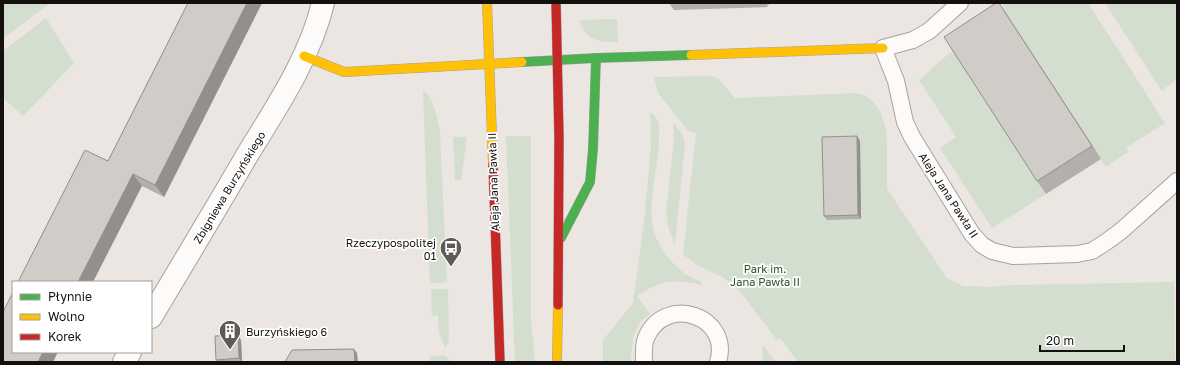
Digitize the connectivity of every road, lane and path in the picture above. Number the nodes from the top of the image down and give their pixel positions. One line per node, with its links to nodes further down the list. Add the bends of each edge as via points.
1 (323, 3): 6 (street, Zbigniewa Burzyńskiego)
2 (487, 3): 9 (main road, Aleja Jana Pawła II)
3 (556, 3): 8 (main road)
4 (960, 3): 5 (lane, via 929,31 913,40)
5 (883, 48): 7 (main road); 10 (lane, Aleja Jana Pawła II, via 896,81 905,122 912,137 972,234 992,251 1013,256 1077,254 1092,251 1121,231)
6 (304, 56): 9 (main road, via 344,72); 12 (street, Zbigniewa Burzyńskiego, via 273,113)
7 (596, 58): 8 (main road); 11 (main road, via 590,182)
8 (558, 59): 9 (main road); 11 (main road)
9 (490, 64): 15 (main road, Aleja Jana Pawła II)
10 (1177, 181)
11 (559, 241): 16 (main road)
12 (152, 314)
13 (129, 353): 14 (street)
14 (124, 362)
15 (500, 362)
16 (557, 362)
17 (644, 362): 18 (lane, via 646,338 652,327 672,314 685,313 697,316 715,332 719,344)
18 (718, 362)

